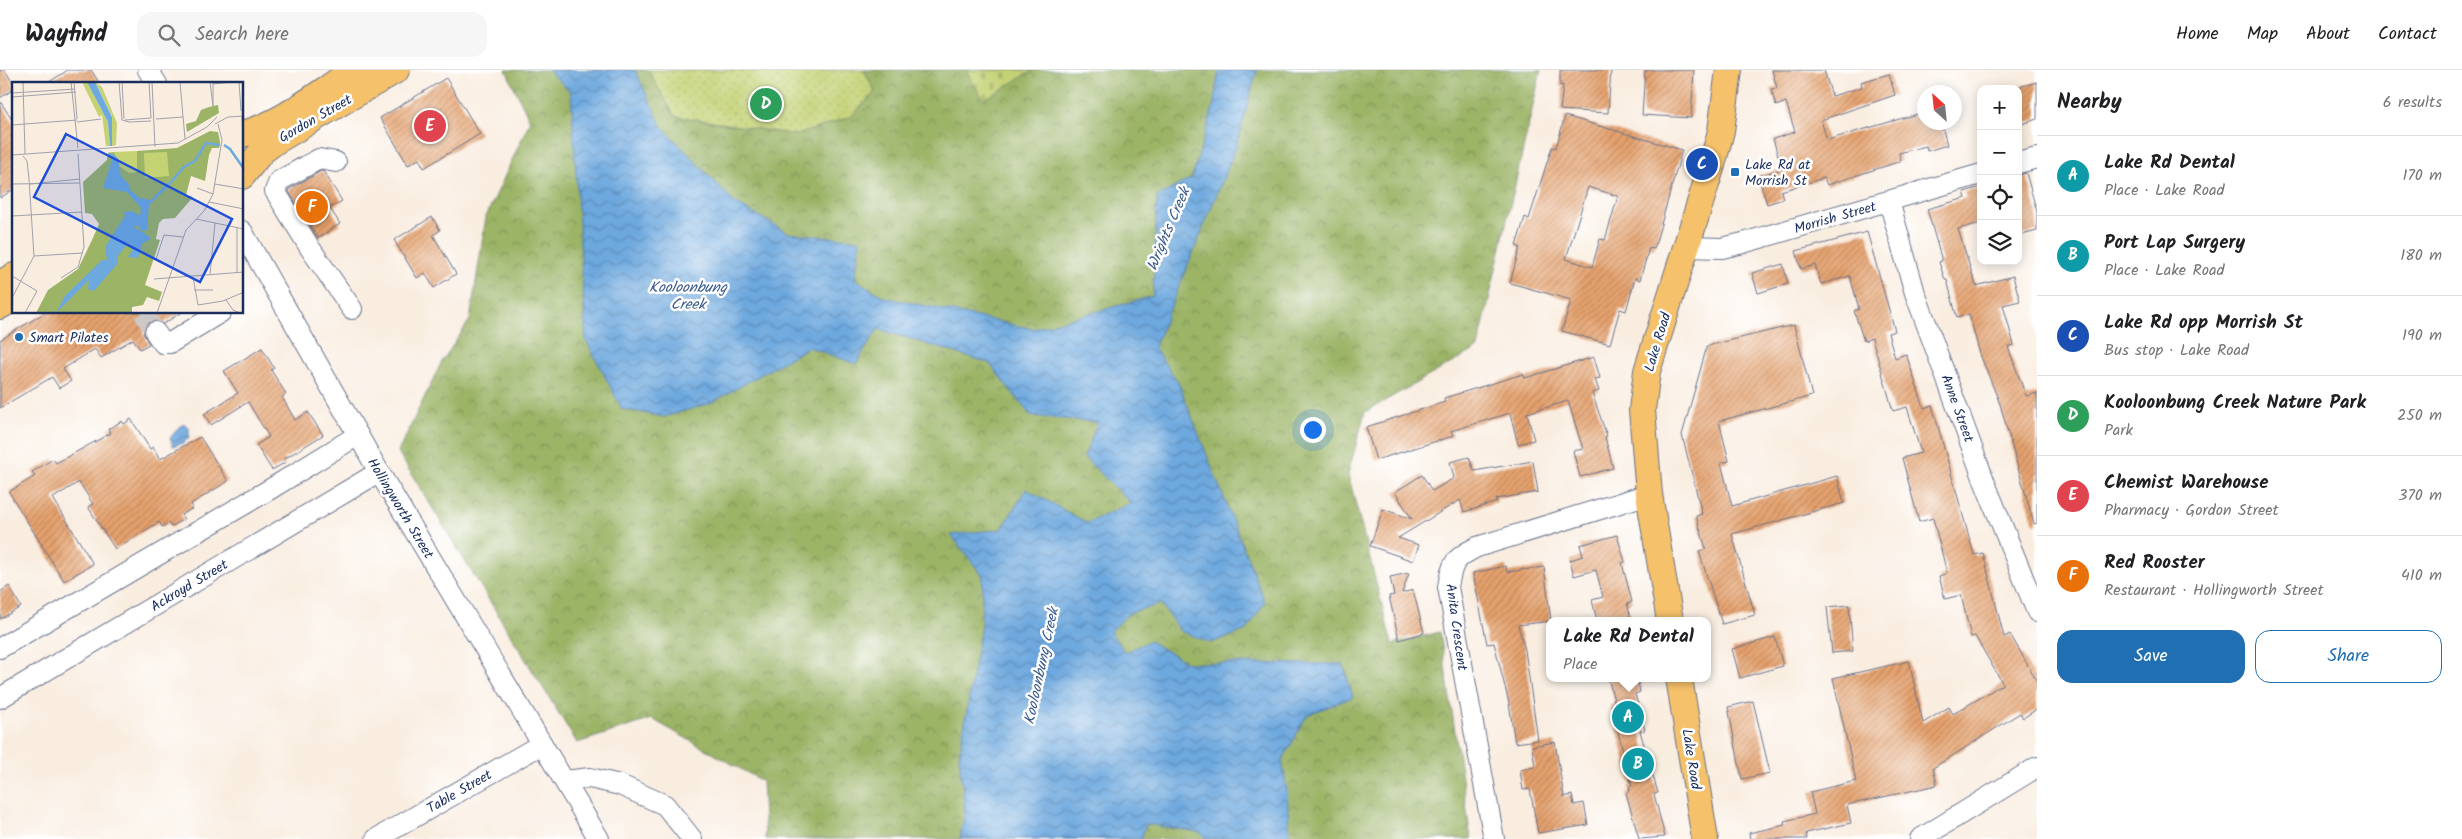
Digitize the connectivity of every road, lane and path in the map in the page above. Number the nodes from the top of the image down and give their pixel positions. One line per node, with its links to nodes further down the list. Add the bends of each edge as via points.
1 (148, 70): 5 (street)
2 (355, 70): 6 (main road, Gordon Street, via 282,116)
3 (396, 70): 10 (main road, Gordon Street, via 274,142)
4 (1728, 70): 14 (main road, Lake Road, via 1721,131)
5 (156, 82)
6 (244, 134)
7 (2037, 158): 9 (street)
8 (336, 162): 19 (street, via 318,159 279,181 275,190 314,255)
9 (2022, 162)
10 (244, 173)
11 (1978, 175): 12 (street, Morrish Street)
12 (1889, 201): 14 (street, Morrish Street, via 1722,248); 25 (street, Anne Street, via 1915,293)
13 (244, 235): 22 (street, Hollingworth Street)
14 (1687, 247): 24 (main road, Lake Road, via 1646,371 1642,410)
15 (12, 277): 16 (main road)
16 (0, 284)
17 (12, 299): 18 (main road)
18 (0, 306)
19 (352, 309)
20 (218, 314): 21 (street, via 170,343 163,342)
21 (155, 332)
22 (358, 435): 23 (street, Hollingworth Street); 27 (street)
23 (379, 472): 29 (street, Ackroyd Street); 30 (street, Hollingworth Street)
24 (1649, 494): 26 (main road, Lake Road); 37 (street, Anita Crescent, via 1477,547 1462,554 1452,565 1448,587)
25 (2037, 612)
26 (1669, 617)
27 (0, 648)
28 (1680, 682): 38 (main road, Lake Road)
29 (0, 698)
30 (542, 744): 32 (street, Hollingworth Street); 34 (street, Table Street)
31 (2037, 767): 33 (street)
32 (565, 781): 35 (street, Hollingworth Street); 36 (street, via 590,778 620,785 665,805)
33 (1933, 836)
34 (376, 839)
35 (599, 839)
36 (692, 839)
37 (1494, 839)
38 (1704, 839)

